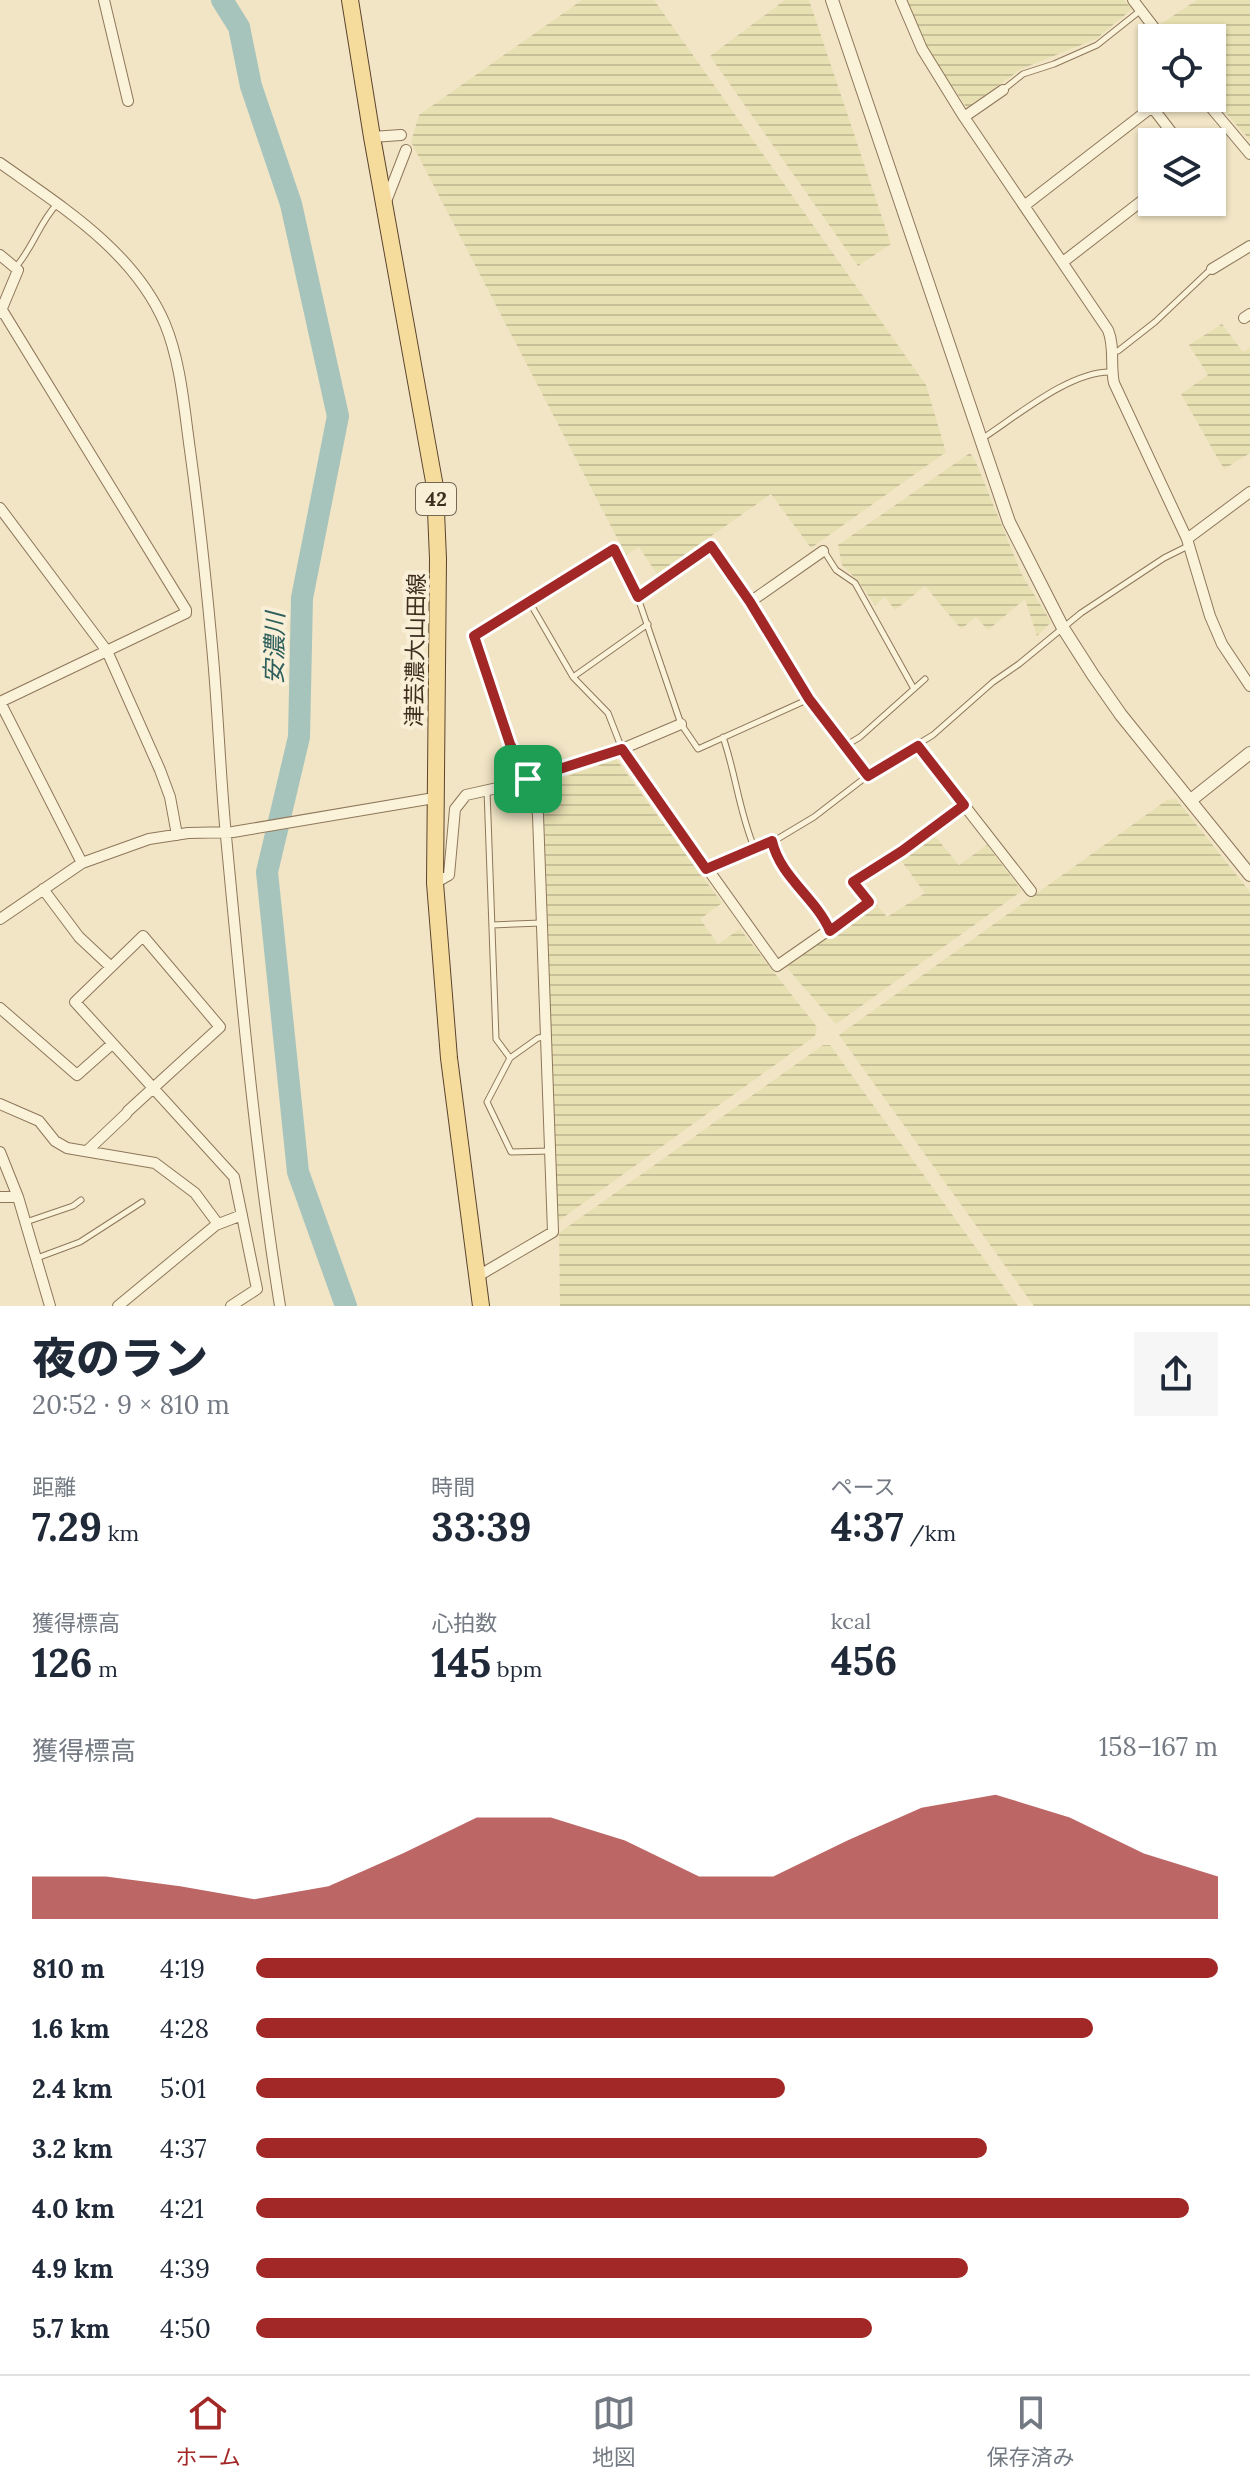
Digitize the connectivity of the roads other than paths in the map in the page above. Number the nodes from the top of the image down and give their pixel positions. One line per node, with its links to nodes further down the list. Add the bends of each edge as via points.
1 (104, 0): 9 (street)
2 (350, 0): 14 (main road, 津芸濃大山田線 / 42)
3 (832, 0): 30 (street)
4 (901, 0): 11 (street, via 922,49)
5 (1133, 0): 6 (street)
6 (1142, 10): 7 (street); 8 (lane, via 1097,45 1023,74)
7 (1152, 24)
8 (1003, 90): 11 (street)
9 (128, 101)
10 (1215, 112): 16 (street)
11 (964, 117): 21 (street)
12 (1169, 128): 21 (street, via 1153,104)
13 (401, 135): 14 (street)
14 (372, 137): 19 (main road, 津芸濃大山田線 / 42)
15 (406, 150): 19 (street)
16 (1250, 154)
17 (0, 163): 18 (street)
18 (57, 203): 25 (lane); 58 (street, via 85,223 138,279 174,351 204,558)
19 (385, 204): 55 (main road, 津芸濃大山田線 / 42, via 435,487 438,559)
20 (1138, 204): 24 (street)
21 (1024, 206): 24 (street)
22 (1250, 246): 26 (street)
23 (0, 255): 25 (street)
24 (1063, 262): 28 (street, via 1108,330)
25 (15, 268): 27 (street)
26 (1212, 269): 28 (lane, via 1155,322)
27 (1, 312): 40 (street, via 186,610)
28 (1112, 351): 29 (street)
29 (1112, 372): 30 (lane, via 1073,380); 33 (street)
30 (980, 441): 39 (street, via 1009,522)
31 (1250, 492): 33 (street)
32 (0, 508): 40 (street)
33 (1188, 542): 39 (lane); 43 (street, via 1222,644)
34 (823, 551): 37 (street); 44 (lane, via 836,570 855,583)
35 (638, 597): 36 (street, via 614,549); 37 (street, via 711,546); 38 (lane)
36 (530, 602): 41 (lane); 53 (street, via 474,636 510,744)
37 (750, 602): 45 (lane)
38 (648, 624): 41 (lane); 46 (lane)
39 (1063, 628): 49 (lane); 56 (street, via 1121,715)
40 (107, 651): 59 (street, via 160,770); 62 (street, via 0,702)
41 (573, 677): 50 (lane, via 608,713)
42 (925, 679): 44 (lane)
43 (1250, 686)
44 (914, 689): 48 (lane)
45 (809, 699): 47 (lane); 48 (lane)
46 (681, 724): 47 (lane, via 698,749); 50 (street)
47 (723, 737): 61 (lane)
48 (845, 746): 52 (lane)
49 (918, 746): 52 (lane); 57 (street)
50 (622, 749): 53 (street); 63 (street)
51 (1250, 753): 56 (street)
52 (868, 776): 60 (lane)
53 (530, 779): 54 (street); 69 (street, via 538,815)
54 (487, 789): 65 (street, via 472,792 455,809 449,875); 70 (lane)
55 (429, 800): 58 (street); 65 (main road, 津芸濃大山田線 / 42)
56 (1191, 800): 64 (street)
57 (964, 805): 67 (street); 71 (street, via 853,882 869,902)
58 (230, 832): 59 (street); 94 (street, via 250,1089)
59 (177, 835): 62 (street, via 131,844)
60 (772, 841): 61 (lane); 71 (lane, via 796,886)
61 (754, 847): 63 (lane)
62 (82, 863): 66 (street)
63 (706, 869): 71 (street, via 777,966)
64 (1250, 875)
65 (435, 883): 90 (main road, 津芸濃大山田線 / 42, via 449,1058)
66 (43, 889): 68 (street); 72 (street, via 79,937)
67 (1031, 891)
68 (0, 919)
69 (542, 923): 70 (lane); 74 (street)
70 (492, 925): 76 (lane, via 496,1039)
71 (830, 931)
72 (111, 967): 75 (street, via 75,1002); 77 (street, via 143,936 220,1027)
73 (0, 1008): 75 (street, via 77,1075)
74 (546, 1036): 76 (lane); 80 (street)
75 (112, 1044): 77 (street)
76 (510, 1058): 80 (lane, via 488,1105 511,1152)
77 (153, 1089): 79 (street); 86 (street, via 234,1177)
78 (0, 1104): 79 (street, via 39,1121 67,1148)
79 (88, 1150): 88 (street, via 155,1163 195,1193)
80 (550, 1151): 90 (street, via 553,1232)
81 (0, 1152): 83 (street)
82 (0, 1197): 83 (street)
83 (18, 1197): 87 (street)
84 (81, 1200): 87 (lane)
85 (142, 1202): 89 (lane, via 80,1242)
86 (242, 1215): 88 (street); 93 (street, via 257,1289)
87 (25, 1223): 89 (street)
88 (218, 1224): 92 (street)
89 (36, 1259): 91 (street)
90 (478, 1276): 95 (main road, 津芸濃大山田線 / 42)
91 (50, 1306)
92 (118, 1306)
93 (231, 1306)
94 (280, 1306)
95 (481, 1306)

